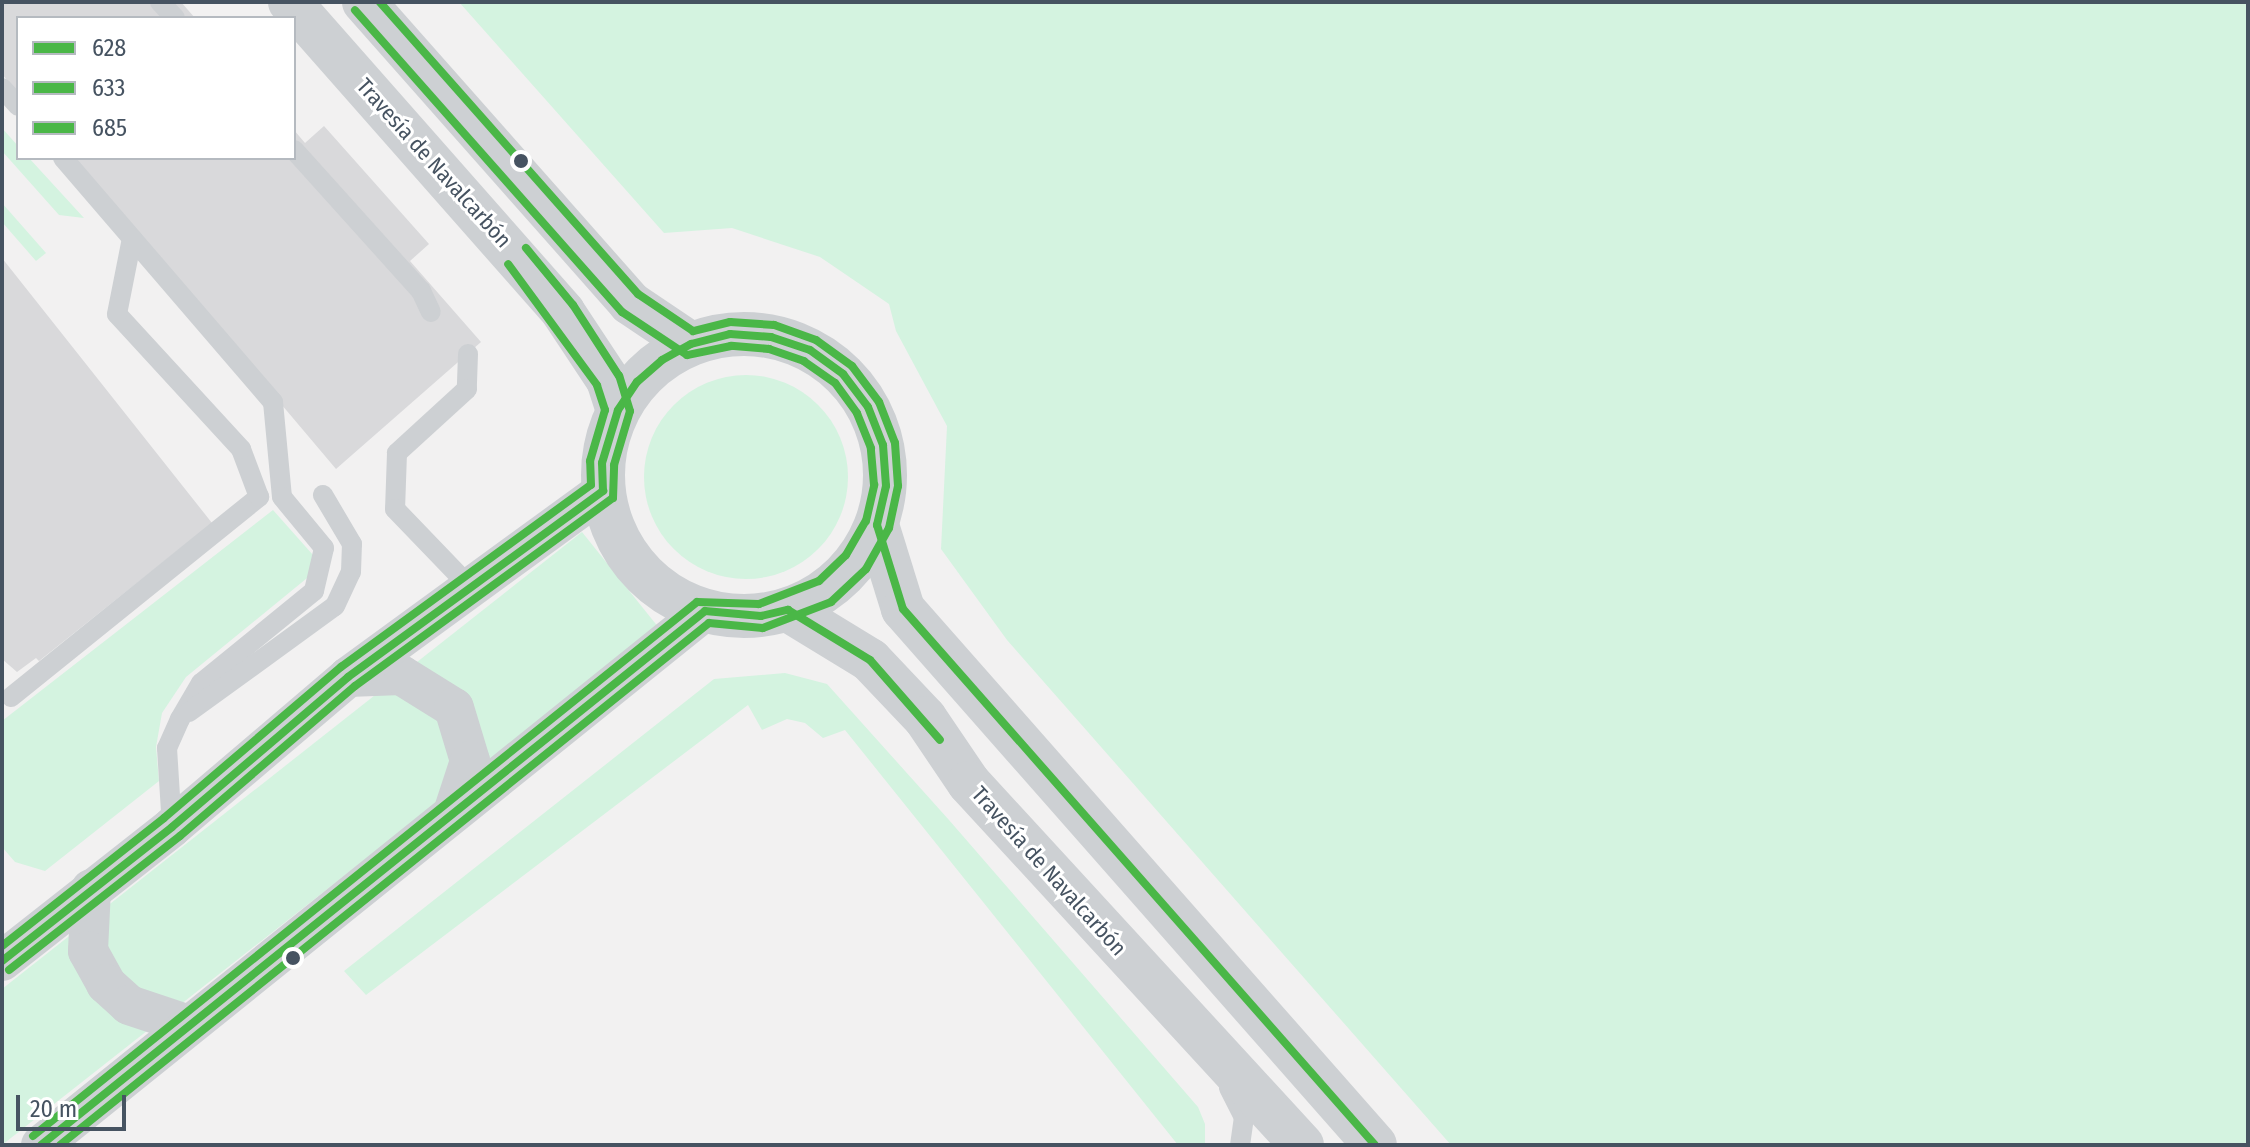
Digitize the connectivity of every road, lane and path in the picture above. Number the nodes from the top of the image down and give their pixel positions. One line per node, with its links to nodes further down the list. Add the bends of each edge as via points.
1 (290, 2): 11 (street, Travesía de Navalcarbón, via 563,312 608,380)
2 (364, 2): 9 (street, via 630,303)
3 (2, 88): 4 (lane)
4 (16, 104)
5 (296, 152): 8 (lane, via 421,291)
6 (65, 160): 7 (lane)
7 (132, 238): 14 (lane, via 117,314 241,449); 15 (lane, via 273,402)
8 (431, 312)
9 (691, 344): 11 (street, via 637,382); 16 (street, via 730,334 771,337 810,350 843,374 868,407 883,445 886,486)
10 (468, 354): 17 (lane, via 467,389 397,453 395,509)
11 (618, 410): 12 (street, via 602,463)
12 (603, 491): 17 (street); 19 (street, via 614,531 636,567 667,594)
13 (323, 495): 22 (lane, via 352,544 351,572 335,606)
14 (259, 497): 15 (lane); 21 (lane)
15 (282, 497): 22 (lane, via 324,548 314,591 201,683)
16 (877, 525): 18 (street, via 856,562 826,591); 32 (street, via 903,609)
17 (470, 587): 20 (street)
18 (788, 610): 19 (street, via 761,616); 28 (street, Travesía de Navalcarbón, via 870,660 925,718 969,783)
19 (705, 611): 23 (street)
20 (348, 677): 23 (street, via 401,675 454,708 470,761); 24 (street)
21 (11, 697)
22 (180, 719): 24 (lane, via 167,748)
23 (453, 813): 27 (street)
24 (172, 827): 25 (street)
25 (91, 889): 26 (street); 27 (street, via 88,951 106,984 129,1005)
26 (2, 961)
27 (189, 1025): 29 (street)
28 (1208, 1045): 30 (lane, via 1244,1117); 31 (street, Travesía de Navalcarbón)
29 (41, 1145)
30 (1240, 1145)
31 (1302, 1145)
32 (1375, 1145)

